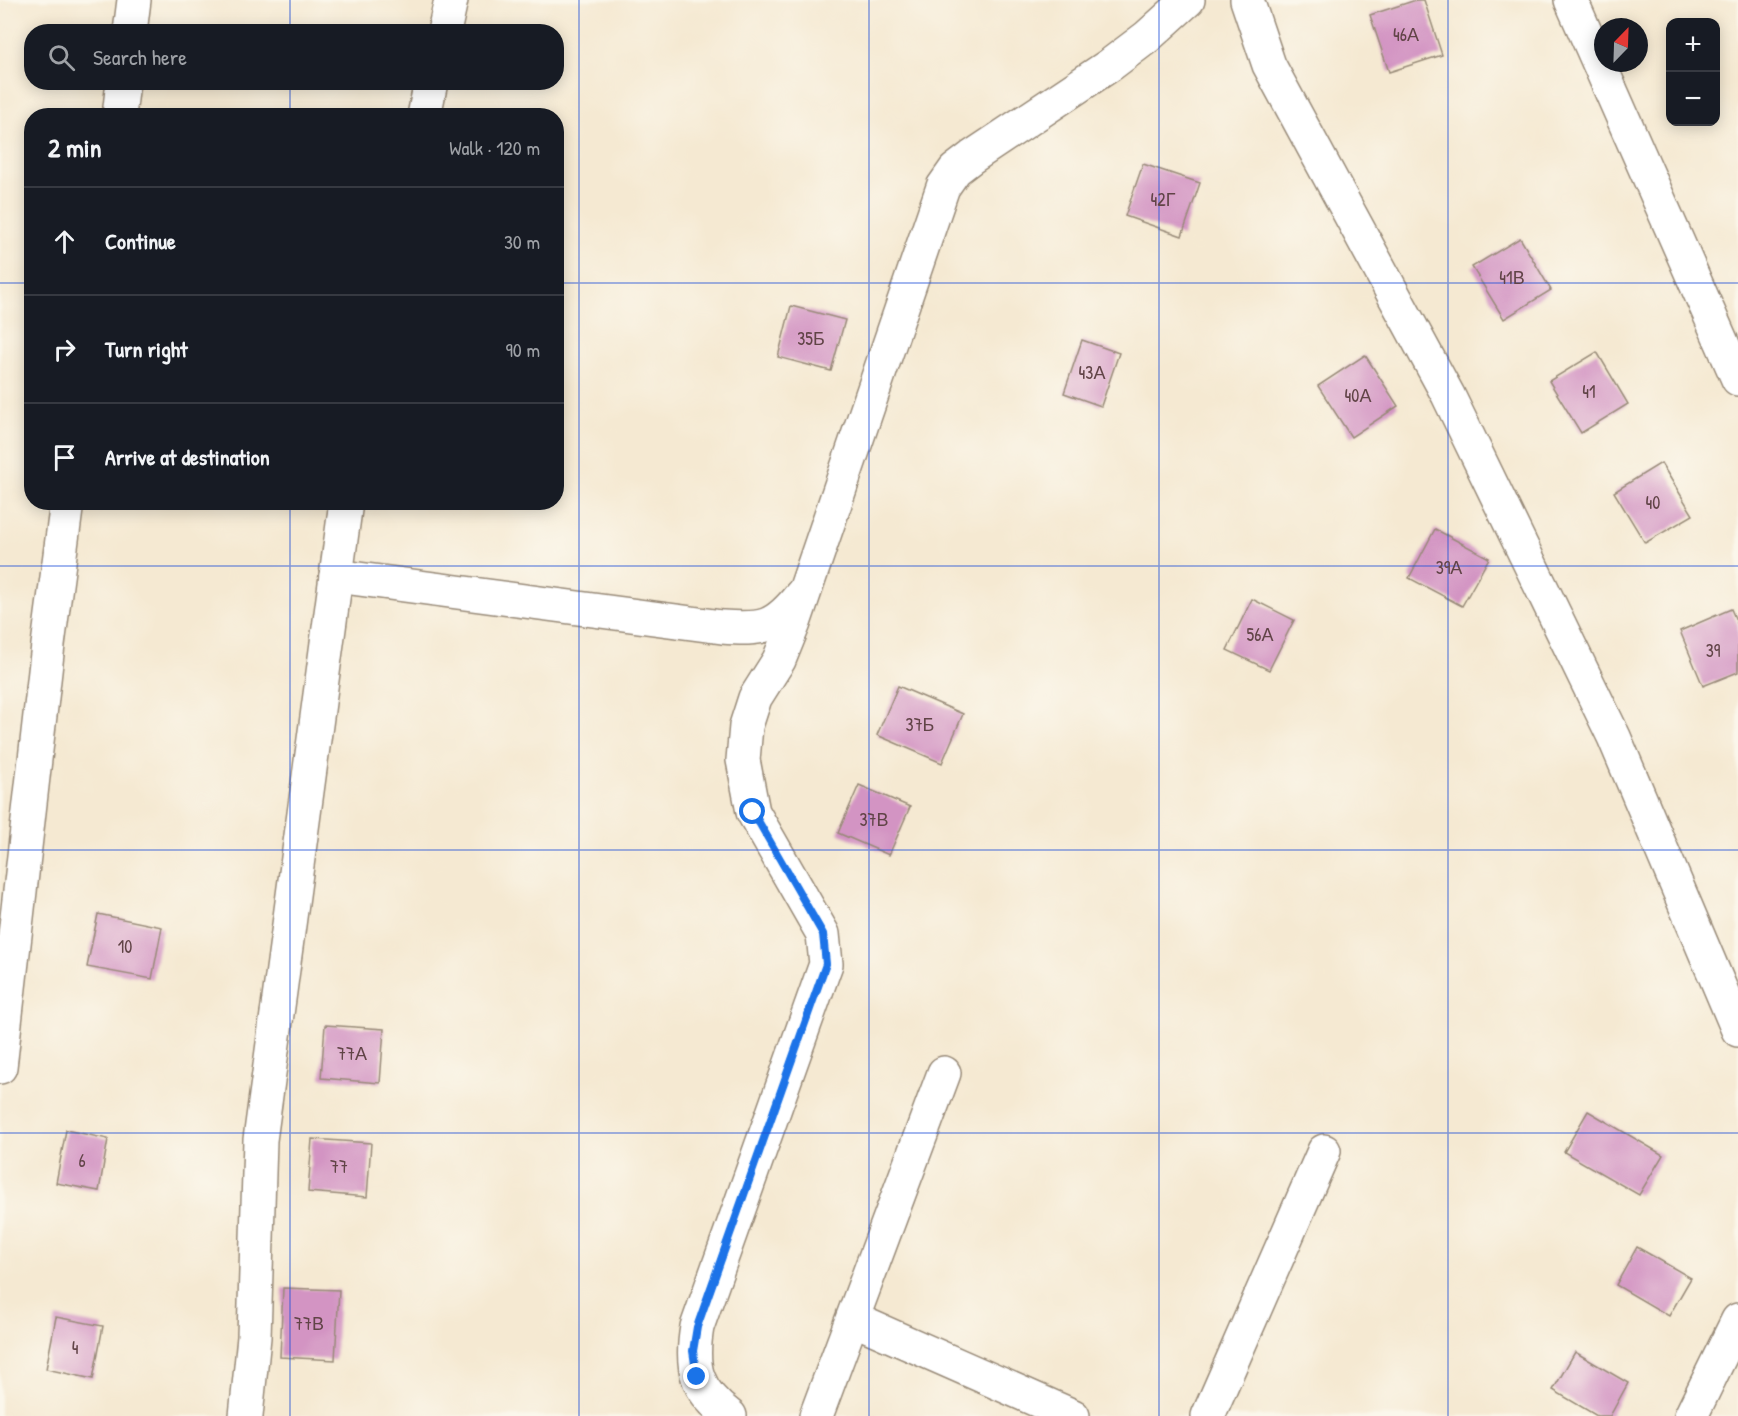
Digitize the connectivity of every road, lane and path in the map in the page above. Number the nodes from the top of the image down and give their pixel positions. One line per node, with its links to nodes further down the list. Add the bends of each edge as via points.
1 (134, 0): 6 (street)
2 (451, 0): 7 (street)
3 (1188, 0): 16 (street, via 1110,65 972,157 955,170 943,187)
4 (1247, 0): 17 (street, via 1269,65 1448,394 1614,737)
5 (1570, 0): 12 (street)
6 (131, 24)
7 (446, 24)
8 (122, 90): 10 (street)
9 (430, 90): 11 (street)
10 (120, 108)
11 (426, 108)
12 (1738, 380)
13 (66, 510): 18 (street)
14 (345, 510): 15 (street)
15 (336, 576): 16 (street, via 752,629 786,614); 23 (street, via 260,1140 254,1337)
16 (805, 591): 24 (street, via 779,660 755,698 746,726 743,760 753,812 823,934 826,964 697,1327 693,1351 697,1377 712,1403)
17 (1738, 1030)
18 (0, 1067)
19 (944, 1073): 21 (street)
20 (1324, 1151): 27 (street)
21 (853, 1319): 25 (street); 26 (street)
22 (1738, 1320): 28 (street)
23 (246, 1416)
24 (730, 1416)
25 (816, 1416)
26 (1073, 1416)
27 (1208, 1416)
28 (1691, 1416)

